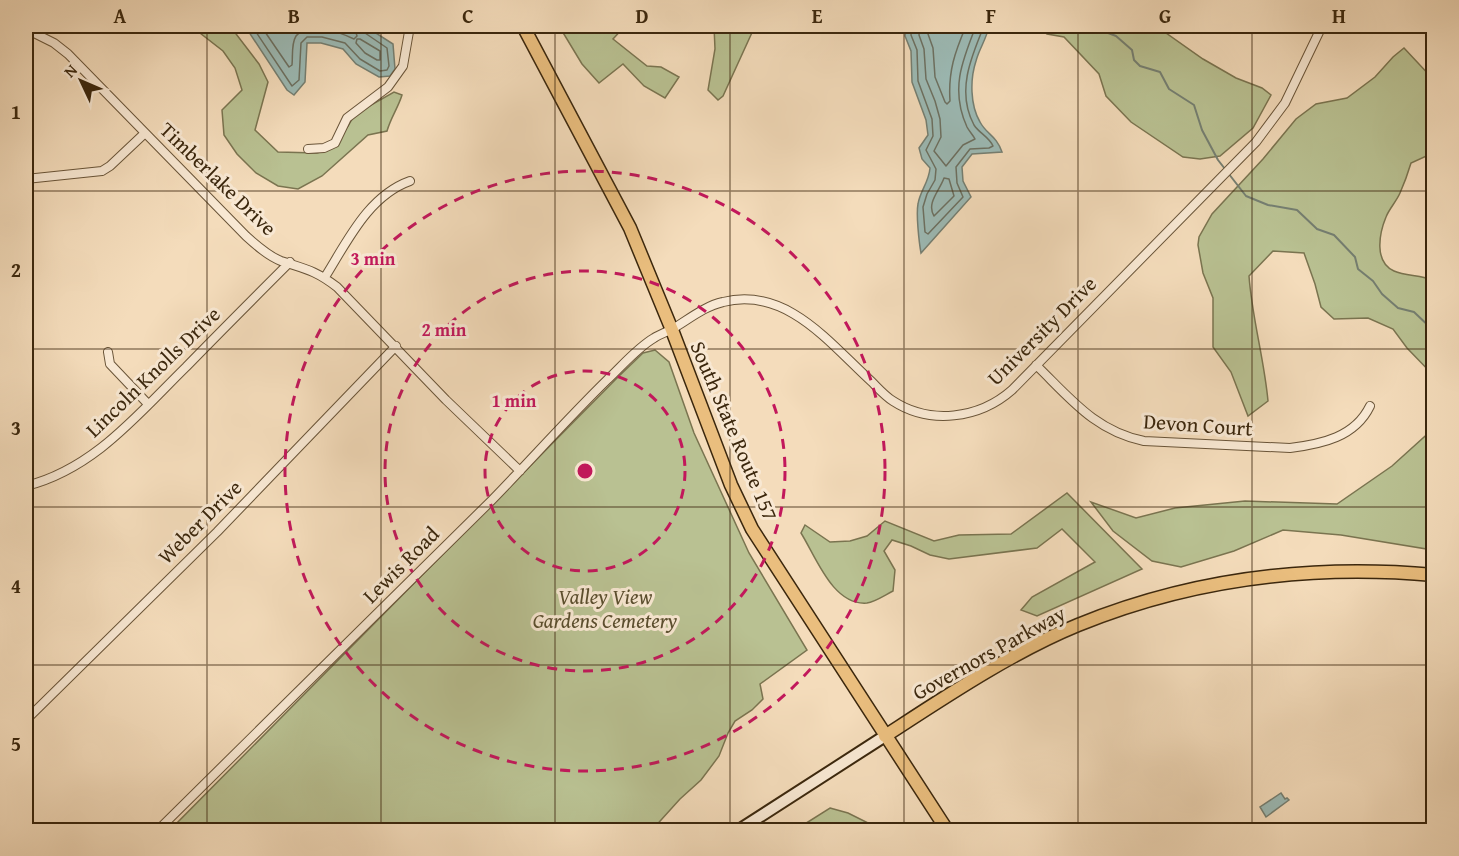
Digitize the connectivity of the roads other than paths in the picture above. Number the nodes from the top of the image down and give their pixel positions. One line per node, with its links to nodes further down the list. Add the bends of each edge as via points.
1 (410, 26): 6 (street, via 403,66 388,87 347,118 335,142 324,148)
2 (523, 26): 11 (main road, South State Route 157, via 618,203)
3 (1322, 26): 14 (street, University Drive, via 1285,103 1256,142)
4 (26, 29): 5 (street, Timberlake Drive, via 68,54)
5 (145, 133): 7 (street, via 102,171); 9 (street, Timberlake Drive, via 246,236 280,260)
6 (308, 149)
7 (26, 179)
8 (410, 181): 10 (street, via 394,187 375,203)
9 (290, 262): 10 (street, Timberlake Drive); 15 (street, Lincoln Knolls Drive)
10 (325, 278): 12 (street, Timberlake Drive)
11 (672, 330): 14 (street, University Drive, via 720,302 749,299 773,303 807,322 892,401 910,410 939,416 983,409 1005,396); 17 (street, Lewis Road, via 652,339 633,355); 21 (main road, South State Route 157, via 727,477 752,529)
12 (396, 346): 17 (street, Timberlake Drive); 20 (street, Weber Drive, via 218,532)
13 (108, 352): 15 (street, via 110,364)
14 (1036, 365): 16 (street, Devon Court, via 1104,427 1144,441 1290,448 1312,445 1350,430)
15 (148, 404): 18 (street, Lincoln Knolls Drive, via 94,454 57,476)
16 (1370, 406)
17 (520, 471): 22 (street, Lewis Road)
18 (26, 486)
19 (1434, 575): 21 (main road, Governors Parkway, via 1354,570 1299,572 1179,591 1077,625 985,673)
20 (26, 720)
21 (885, 736): 23 (main road); 24 (main road, South State Route 157)
22 (158, 831)
23 (739, 831)
24 (947, 831)

